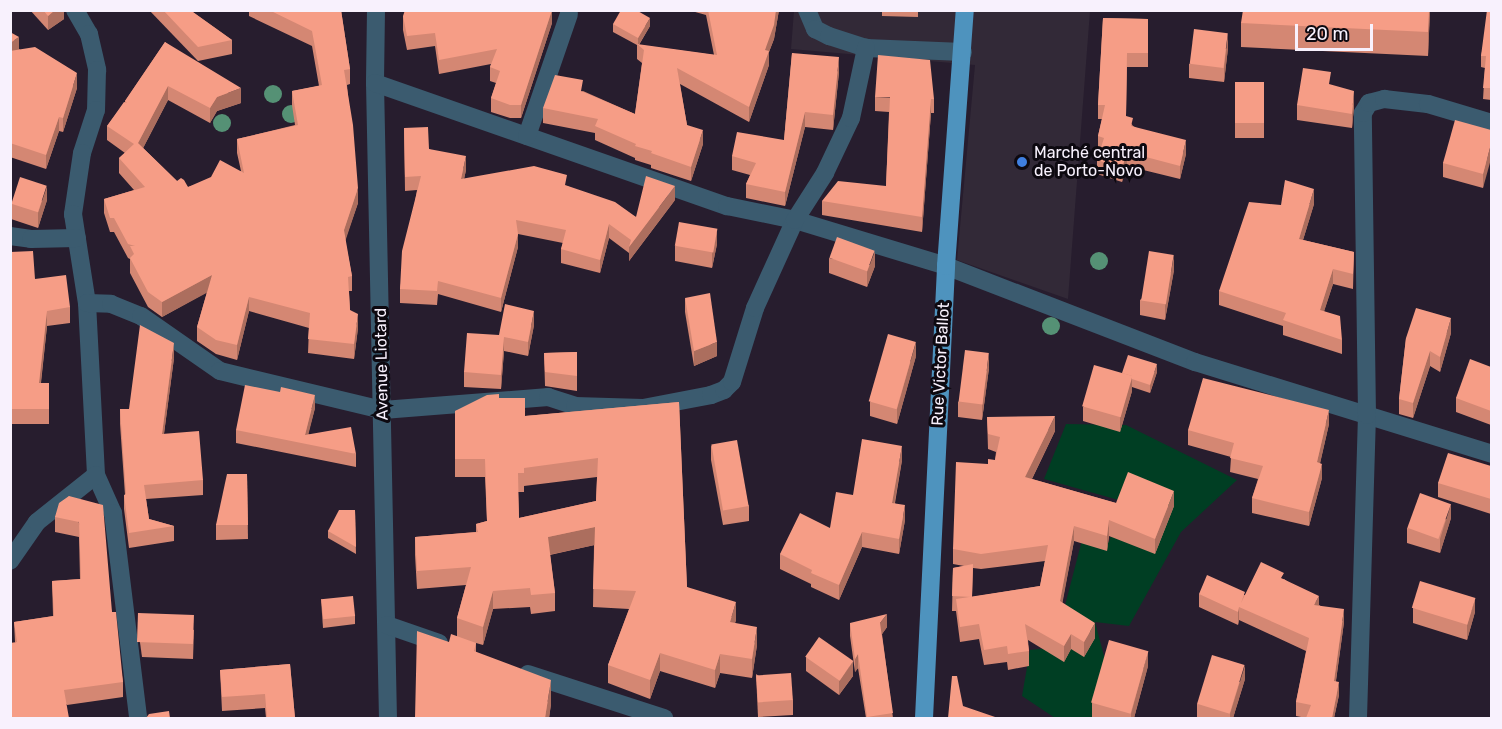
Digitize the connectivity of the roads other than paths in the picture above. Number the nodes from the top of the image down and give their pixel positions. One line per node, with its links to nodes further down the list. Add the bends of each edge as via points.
1 (75, 10): 13 (street, via 89,34 97,70 96,110 76,183 73,214)
2 (376, 10): 8 (street, Avenue Liotard)
3 (807, 10): 6 (street, via 815,29)
4 (965, 10): 7 (main road, Rue Victor Ballot)
5 (570, 14): 10 (street)
6 (866, 48): 7 (street); 11 (street, via 851,118 825,173)
7 (963, 52): 14 (main road, Rue Victor Ballot)
8 (375, 83): 10 (street); 16 (street, Avenue Liotard)
9 (1491, 123): 17 (street, via 1428,104 1384,99 1369,103 1363,113)
10 (527, 136): 11 (street, via 727,206)
11 (795, 220): 14 (street); 16 (street, via 755,308 738,370 724,390 643,408 575,406 548,397)
12 (10, 236): 13 (street)
13 (77, 238): 15 (street)
14 (946, 266): 17 (street, via 1195,362); 27 (main road, Rue Victor Ballot)
15 (87, 303): 16 (street, via 111,304 141,316 220,371); 19 (street)
16 (383, 410): 21 (street, Avenue Liotard)
17 (1367, 415): 18 (street); 28 (street)
18 (1491, 454)
19 (96, 475): 20 (street, via 37,522); 24 (street, via 113,513)
20 (10, 561)
21 (387, 625): 22 (street); 25 (street, Avenue Liotard)
22 (455, 649)
23 (512, 668): 26 (street)
24 (138, 718)
25 (388, 718)
26 (664, 718)
27 (924, 718)
28 (1358, 718)

